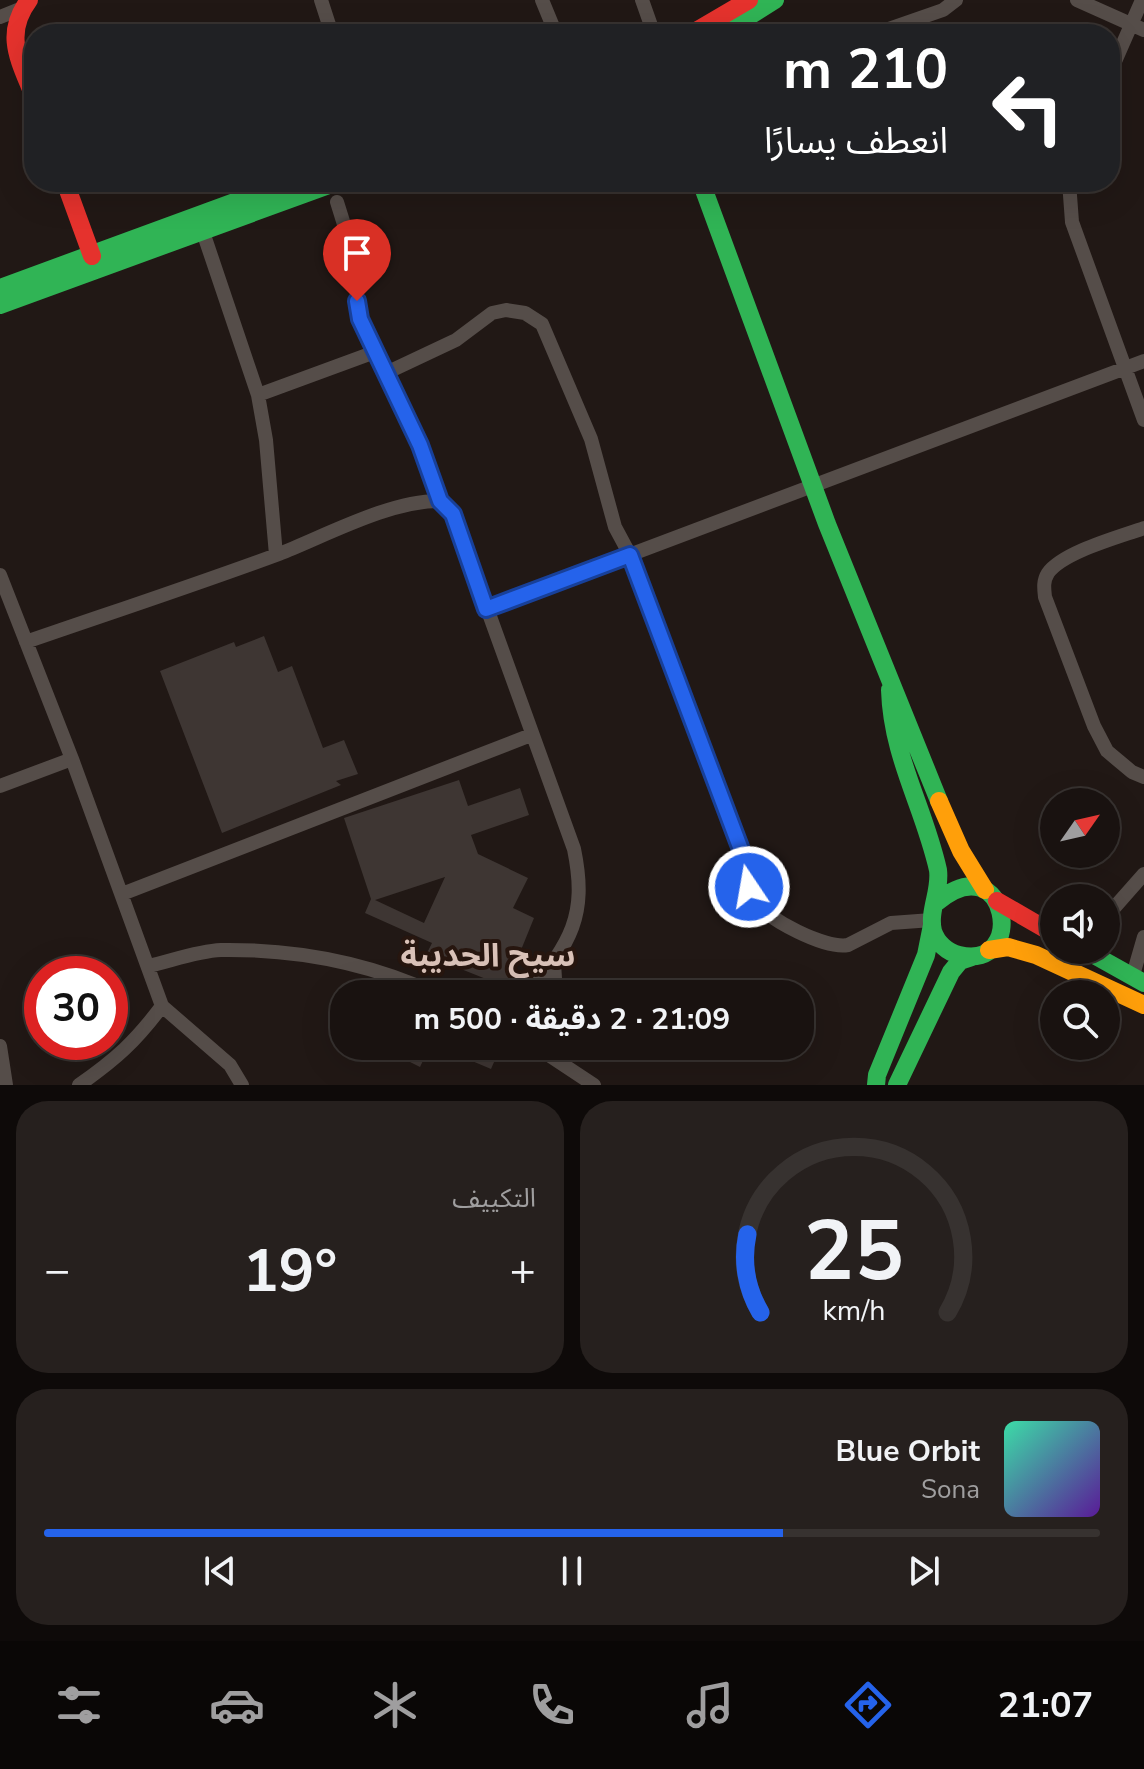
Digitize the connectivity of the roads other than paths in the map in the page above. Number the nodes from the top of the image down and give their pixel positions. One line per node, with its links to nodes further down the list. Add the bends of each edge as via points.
1 (321, 0): 11 (street)
2 (542, 0): 12 (street)
3 (642, 0): 13 (street)
4 (749, 0): 14 (street)
5 (775, 0): 15 (street)
6 (956, 0): 16 (street)
7 (1077, 0): 17 (street)
8 (1142, 0): 17 (street)
9 (25, 5): 10 (street); 19 (street, via 12,31)
10 (0, 17)
11 (329, 24)
12 (552, 24)
13 (650, 24)
14 (708, 24)
15 (737, 24)
16 (903, 24)
17 (1138, 27): 18 (street)
18 (1120, 57)
19 (24, 67)
20 (69, 192): 27 (street)
21 (262, 192): 27 (street)
22 (310, 192): 26 (street)
23 (705, 192): 36 (street)
24 (1070, 192): 32 (street, via 1072,222)
25 (337, 202): 30 (street, via 356,263 360,319)
26 (203, 232): 29 (street); 34 (street)
27 (92, 256): 28 (street)
28 (0, 288)
29 (0, 305)
30 (375, 352): 33 (street); 34 (street)
31 (1144, 361): 32 (street)
32 (1124, 367): 35 (street); 36 (street)
33 (386, 373): 37 (street); 40 (street, via 456,340 492,313 525,313 542,324 591,439 613,519)
34 (258, 395): 39 (street)
35 (1144, 420)
36 (812, 485): 40 (street); 44 (street)
37 (440, 501): 39 (street, via 396,508); 42 (street, via 453,514)
38 (1144, 528): 47 (street, via 1062,560 1043,584 1107,751)
39 (276, 555): 43 (street)
40 (630, 555): 42 (street); 53 (street, via 740,847 755,902 776,920 841,946 891,923)
41 (0, 575): 43 (street)
42 (486, 609): 45 (street)
43 (26, 642): 46 (street)
44 (890, 683): 51 (street, via 955,843); 53 (street, via 890,714 901,763 939,877)
45 (531, 735): 50 (street); 57 (street, via 579,873 574,923)
46 (72, 759): 48 (street); 50 (street)
47 (1144, 777)
48 (0, 786)
49 (1144, 874): 52 (street)
50 (122, 894): 59 (street)
51 (991, 896): 53 (street, via 964,885 953,888); 54 (street); 56 (street, via 1003,922 997,942)
52 (1120, 901)
53 (933, 916): 56 (street, via 941,946 961,956); 74 (street, via 926,955)
54 (1040, 926)
55 (1144, 937): 60 (street)
56 (981, 953): 64 (street, via 1008,947 1036,955); 75 (street, via 960,961 951,972)
57 (554, 963): 62 (street); 63 (street)
58 (1111, 964): 60 (street)
59 (148, 966): 61 (street, via 218,950 324,957); 65 (street)
60 (1138, 979)
61 (402, 980)
62 (540, 980)
63 (555, 980)
64 (1144, 1005)
65 (162, 1006): 71 (street, via 119,1057); 72 (street, via 230,1065)
66 (0, 1046): 70 (street)
67 (555, 1060): 69 (street)
68 (565, 1060): 69 (street)
69 (567, 1068): 73 (street)
70 (6, 1085)
71 (79, 1085)
72 (242, 1085)
73 (594, 1085)
74 (876, 1085)
75 (897, 1085)

